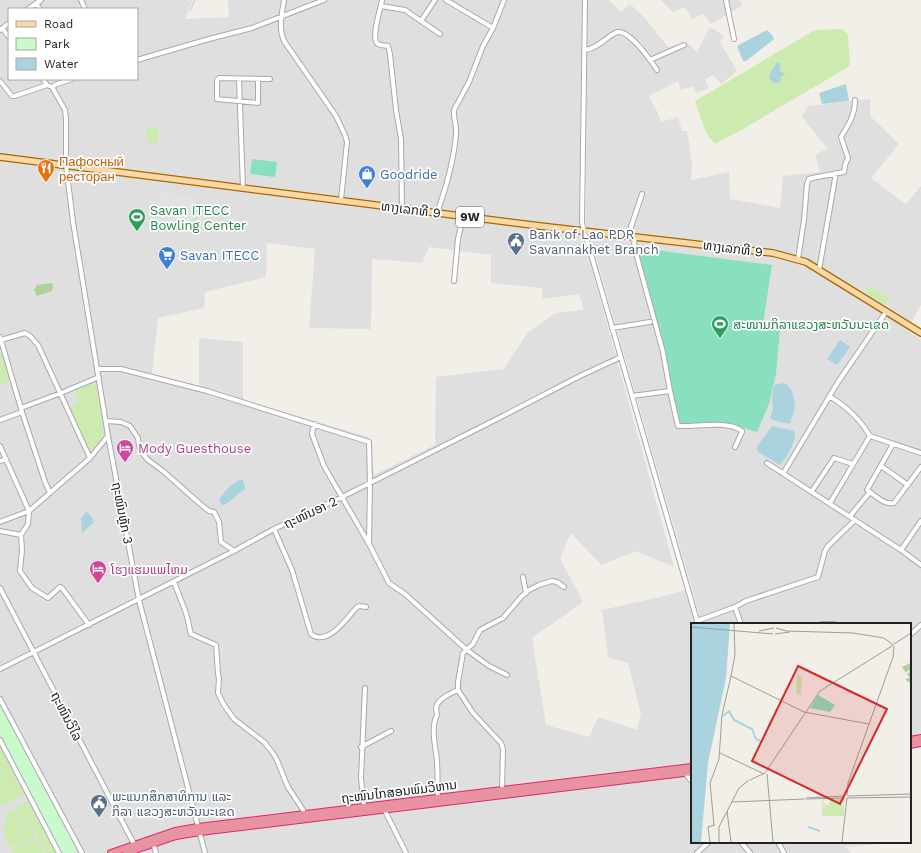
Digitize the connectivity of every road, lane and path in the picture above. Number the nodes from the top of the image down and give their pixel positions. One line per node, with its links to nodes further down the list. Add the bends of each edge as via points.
1 (41, 0): 10 (street)
2 (284, 0): 14 (street)
3 (324, 0): 14 (street)
4 (382, 0): 11 (street)
5 (435, 0): 15 (street)
6 (446, 0): 16 (street)
7 (504, 0): 16 (street)
8 (585, 0): 20 (street)
9 (726, 0): 18 (street)
10 (36, 3): 12 (street); 13 (street)
11 (381, 6): 15 (street, via 405,10); 41 (street, via 375,36 378,44 388,46 390,54 401,139)
12 (29, 8)
13 (39, 8)
14 (281, 16): 21 (street, via 252,28); 40 (street, via 281,34 284,41 336,116 345,134 347,142)
15 (421, 21): 17 (street)
16 (493, 28): 42 (street, via 454,110 456,135 452,160)
17 (440, 34)
18 (734, 39)
19 (684, 46): 22 (street)
20 (585, 50): 22 (street, via 599,45 618,32 627,35); 44 (street, via 582,223)
21 (138, 60)
22 (650, 60): 23 (street)
23 (657, 70)
24 (239, 79): 25 (street); 34 (street); 34 (street, via 219,78 217,99)
25 (258, 79): 26 (street); 34 (street, via 258,103)
26 (270, 79)
27 (44, 80): 30 (street, ຖະໜົນຫຼັກ 3)
28 (69, 80): 30 (street)
29 (0, 81): 31 (street)
30 (50, 86): 31 (street, via 15,96 12,96); 36 (street, ຖະໜົນຫຼັກ 3, via 65,110)
31 (5, 87): 32 (street)
32 (0, 89)
33 (855, 100): 37 (street, via 852,120 841,138 848,160 844,172)
34 (240, 101): 38 (street)
35 (0, 157): 36 (main road, ທາງເລກທີ 9 / 9W)
36 (66, 165): 38 (main road, ທາງເລກທີ 9 / 9W); 57 (street, ຖະໜົນຫຼັກ 3)
37 (836, 173): 47 (street, via 808,181); 48 (street)
38 (243, 188): 40 (main road, ທາງເລກທີ 9 / 9W)
39 (642, 194): 45 (street)
40 (341, 200): 41 (main road, ທາງເລກທີ 9 / 9W)
41 (402, 208): 42 (main road, ທາງເລກທີ 9 / 9W)
42 (437, 213): 43 (main road, ທາງເລກທີ 9 / 9W)
43 (463, 216): 44 (main road, ທາງເລກທີ 9 / 9W); 49 (street)
44 (584, 231): 45 (main road, ທາງເລກທີ 9 / 9W); 52 (street)
45 (628, 236): 46 (main road, ທາງເລກທີ 9 / 9W)
46 (635, 237): 47 (main road, ທາງເລກທີ 9 / 9W, via 773,253); 59 (street, via 634,246 663,352)
47 (798, 260): 48 (main road, ທາງເລກທີ 9 / 9W)
48 (819, 270): 50 (main road, ທາງເລກທີ 9 / 9W)
49 (454, 281)
50 (886, 312): 53 (main road, ທາງເລກທີ 9 / 9W); 62 (street)
51 (650, 322): 52 (street)
52 (612, 328): 56 (street)
53 (921, 333)
54 (0, 338): 55 (street); 60 (street, via 25,333 30,336 38,345)
55 (2, 353): 63 (street)
56 (621, 357): 61 (street); 81 (street, ຖະໜົນອາ 2)
57 (97, 369): 58 (street, ຖະໜົນຫຼັກ 3); 66 (street, via 121,369)
58 (99, 377): 60 (street); 65 (street, ຖະໜົນຫຼັກ 3)
59 (670, 391): 61 (street); 71 (street, via 678,426 725,425 739,428 742,432)
60 (61, 394): 63 (street); 73 (street)
61 (632, 396): 108 (street)
62 (829, 396): 68 (street, via 843,405 865,427); 80 (street)
63 (22, 410): 64 (street); 85 (street)
64 (0, 420)
65 (106, 421): 67 (street, ຖະໜົນຫຼັກ 3); 98 (street, via 121,422 130,426 148,460 209,511 214,512 219,522 222,542)
66 (314, 424): 81 (street, via 369,442); 86 (street, via 312,434 324,466)
67 (108, 436): 73 (street); 105 (street, ຖະໜົນຫຼັກ 3)
68 (870, 436): 69 (street); 77 (street)
69 (893, 444): 72 (street); 78 (street)
70 (0, 446): 74 (street)
71 (735, 447)
72 (921, 453)
73 (90, 458): 85 (street)
74 (6, 459): 75 (street); 88 (street)
75 (0, 461)
76 (767, 463): 80 (street)
77 (853, 464): 83 (street, via 834,458); 87 (street)
78 (881, 466): 82 (street); 84 (street, via 867,490)
79 (921, 467): 82 (street)
80 (784, 472): 83 (street)
81 (370, 483): 86 (street, ຖະໜົນອາ 2); 96 (street)
82 (908, 485): 84 (street, via 894,503 888,504)
83 (812, 491): 87 (street)
84 (870, 492): 89 (street)
85 (50, 494): 88 (street)
86 (342, 497): 93 (street, ຖະໜົນອາ 2); 96 (street)
87 (830, 503): 89 (street)
88 (29, 512): 92 (street); 95 (street, via 28,524)
89 (850, 516): 90 (street)
90 (855, 520): 97 (street); 107 (street, via 825,551 818,577)
91 (921, 521): 97 (street)
92 (0, 522)
93 (274, 529): 98 (street, ຖະໜົນອາ 2); 106 (street, via 292,570 311,634 324,638 334,632 356,607)
94 (0, 531): 95 (street)
95 (21, 535): 110 (street, via 20,571 30,586 48,598 62,588)
96 (369, 544): 113 (street, via 389,583 405,594)
97 (901, 550): 99 (street)
98 (234, 551): 101 (street, ຖະໜົນອາ 2)
99 (921, 565)
100 (523, 577): 104 (street)
101 (174, 582): 105 (street, ຖະໜົນອາ 2); 135 (street, via 191,634 216,645 218,693 224,705 234,719 264,742 272,752)
102 (564, 587): 104 (street, via 552,581)
103 (0, 588): 114 (street, ຖະໜົນວິໄລ)
104 (526, 593): 113 (street, via 503,618 480,630)
105 (139, 600): 110 (street, ຖະໜົນອາ 2); 137 (street, ຖະໜົນຫຼັກ 3)
106 (366, 607)
107 (735, 607): 108 (street); 109 (street)
108 (698, 622)
109 (741, 623)
110 (89, 625): 114 (street, ຖະໜົນອາ 2)
111 (921, 625): 112 (street)
112 (911, 634)
113 (467, 650): 116 (street); 118 (street, via 463,653)
114 (34, 652): 115 (street, ຖະໜົນອາ 2); 142 (street, ຖະໜົນວິໄລ)
115 (0, 669)
116 (507, 675)
117 (365, 688): 126 (street)
118 (458, 690): 131 (street, via 473,713 504,749); 132 (street, via 446,695 436,709 433,728)
119 (0, 699): 144 (street)
120 (391, 731): 126 (street)
121 (921, 738): 123 (highway)
122 (0, 740): 143 (street)
123 (911, 740)
124 (921, 743): 125 (highway)
125 (911, 745)
126 (361, 747): 133 (street)
127 (691, 767): 131 (highway, ຖະໜົນໄກສອນພົມວິຫານ)
128 (691, 772): 129 (highway, ຖະໜົນໄກສອນພົມວິຫານ)
129 (685, 773): 130 (street); 134 (highway, ຖະໜົນໄກສອນພົມວິຫານ)
130 (691, 781)
131 (502, 790): 132 (highway, ຖະໜົນໄກສອນພົມວິຫານ)
132 (438, 798): 134 (highway, ຖະໜົນໄກສອນພົມວິຫານ)
133 (364, 807): 134 (highway, ຖະໜົນໄກສອນພົມວິຫານ); 135 (highway, ຖະໜົນໄກສອນພົມວິຫານ)
134 (383, 807): 136 (highway, ຖະໜົນໄກສອນພົມວິຫານ); 149 (street)
135 (304, 814): 136 (highway, ຖະໜົນໄກສອນພົມວິຫານ)
136 (268, 821): 137 (highway, ຖະໜົນໄກສອນພົມວິຫານ)
137 (199, 829): 138 (highway, ຖະໜົນໄກສອນພົມວິຫານ); 142 (highway, ຖະໜົນໄກສອນພົມວິຫານ, via 175,831); 148 (street, ຖະໜົນຫຼັກ 3)
138 (153, 843): 146 (highway, ຖະໜົນໄກສອນພົມວິຫານ); 147 (street)
139 (708, 843): 150 (street)
140 (742, 843): 151 (street)
141 (779, 843): 152 (street)
142 (134, 844): 145 (highway, ຖະໜົນໄກສອນພົມວິຫານ)
143 (59, 853)
144 (82, 853)
145 (112, 853)
146 (126, 853)
147 (156, 853)
148 (205, 853)
149 (406, 853)
150 (697, 853)
151 (750, 853)
152 (784, 853)

